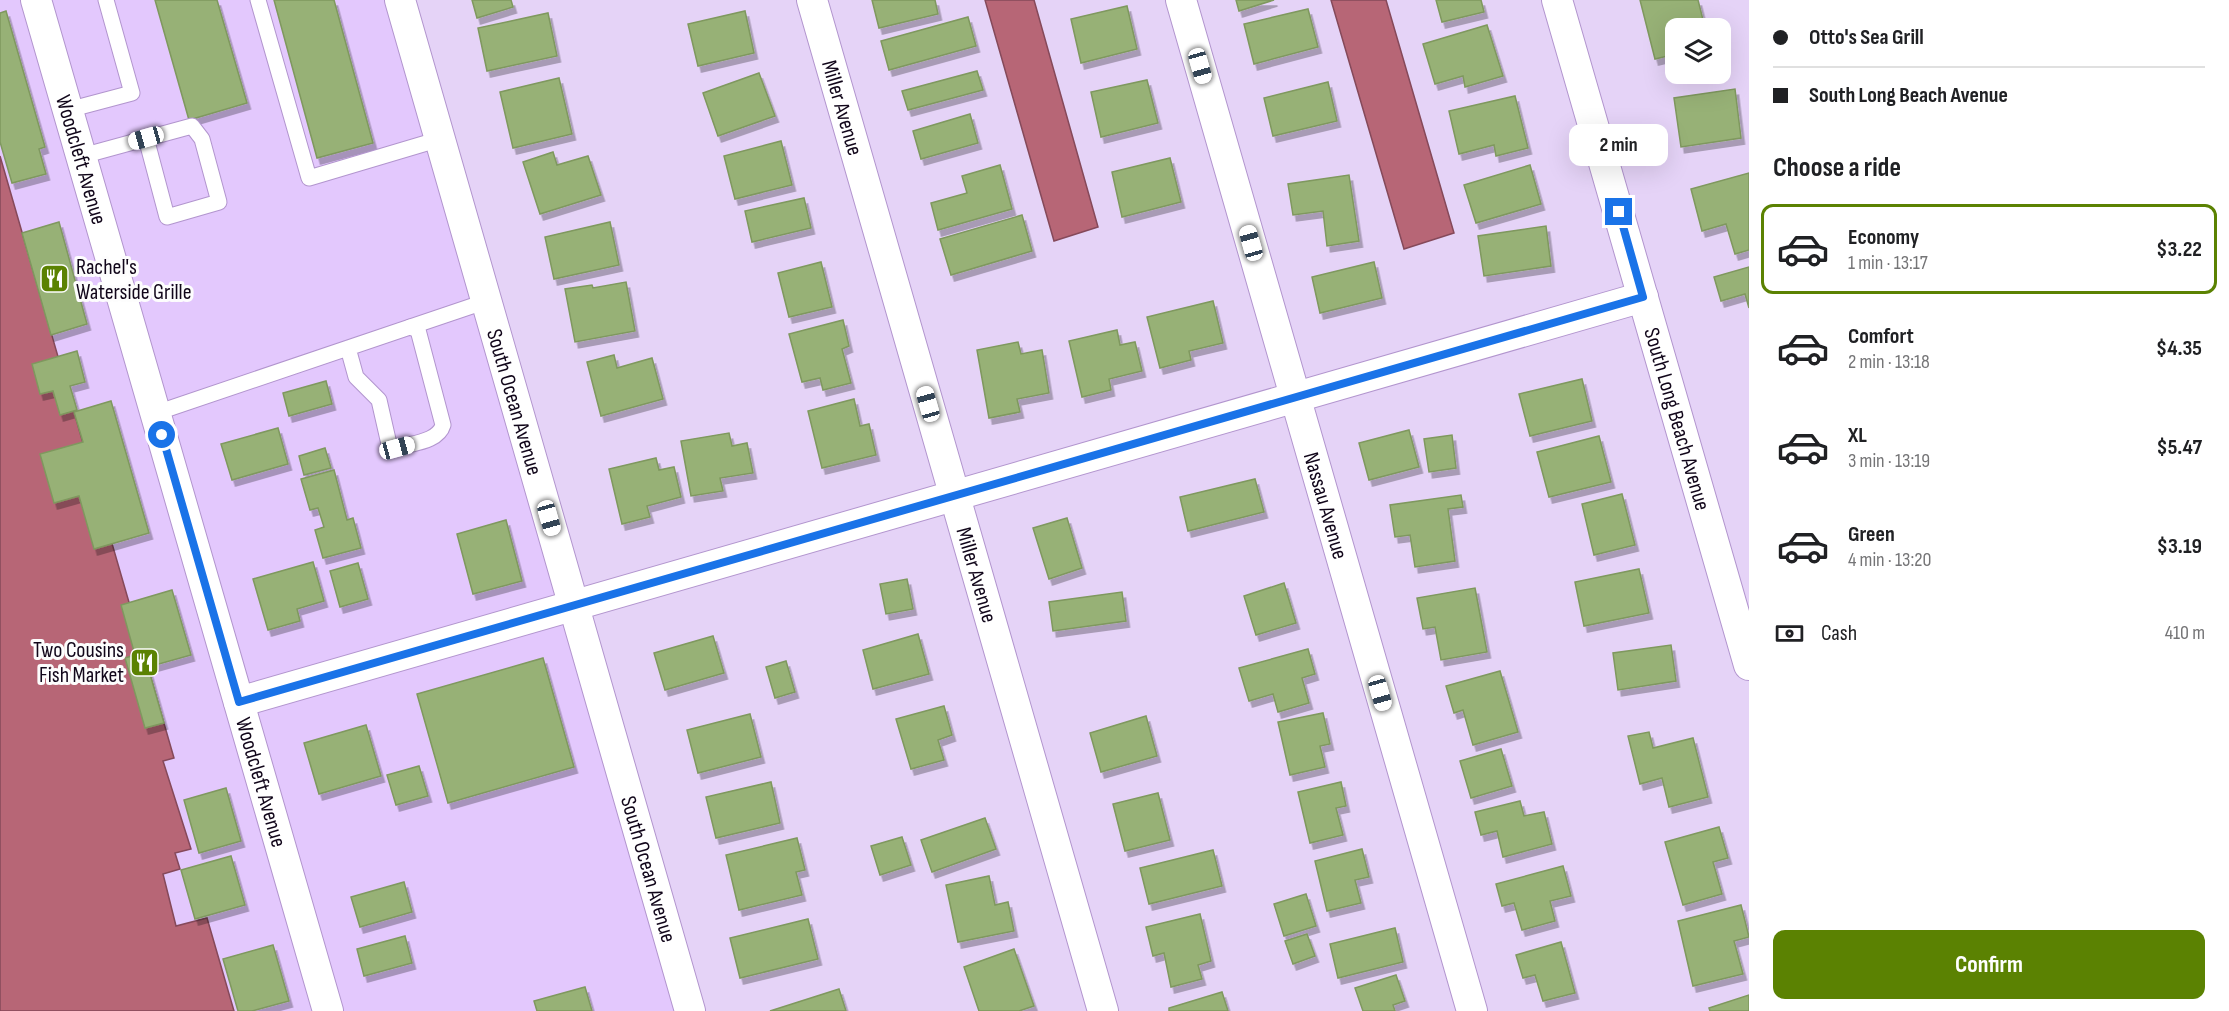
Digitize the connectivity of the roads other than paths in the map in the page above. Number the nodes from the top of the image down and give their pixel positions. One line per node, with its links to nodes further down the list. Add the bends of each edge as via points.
1 (36, 0): 8 (street, Woodcleft Avenue)
2 (106, 0): 8 (lane, via 132,93)
3 (258, 0): 10 (lane, via 309,178)
4 (400, 0): 10 (street, South Ocean Avenue)
5 (812, 0): 18 (street, Miller Avenue)
6 (1181, 0): 16 (street, Nassau Avenue)
7 (1557, 0): 12 (street, South Long Beach Avenue)
8 (68, 110): 11 (street, Woodcleft Avenue)
9 (146, 138): 9 (lane, via 192,126 202,138 219,202 167,217); 11 (lane)
10 (440, 139): 13 (street, South Ocean Avenue)
11 (82, 156): 17 (street, Woodcleft Avenue)
12 (1643, 297): 16 (street); 20 (street, South Long Beach Avenue)
13 (486, 300): 14 (lane); 19 (street, South Ocean Avenue)
14 (410, 327): 15 (lane); 15 (lane, via 418,330 443,425 433,438 397,448 389,444 379,400 356,377)
15 (348, 348): 17 (lane)
16 (1295, 397): 18 (street); 25 (street, Nassau Avenue)
17 (156, 413): 21 (street, Woodcleft Avenue)
18 (954, 494): 19 (street); 24 (street, Miller Avenue)
19 (574, 604): 21 (street); 23 (street, South Ocean Avenue)
20 (1749, 665)
21 (239, 702): 22 (street, Woodcleft Avenue)
22 (328, 1011)
23 (690, 1011)
24 (1103, 1011)
25 (1472, 1011)

